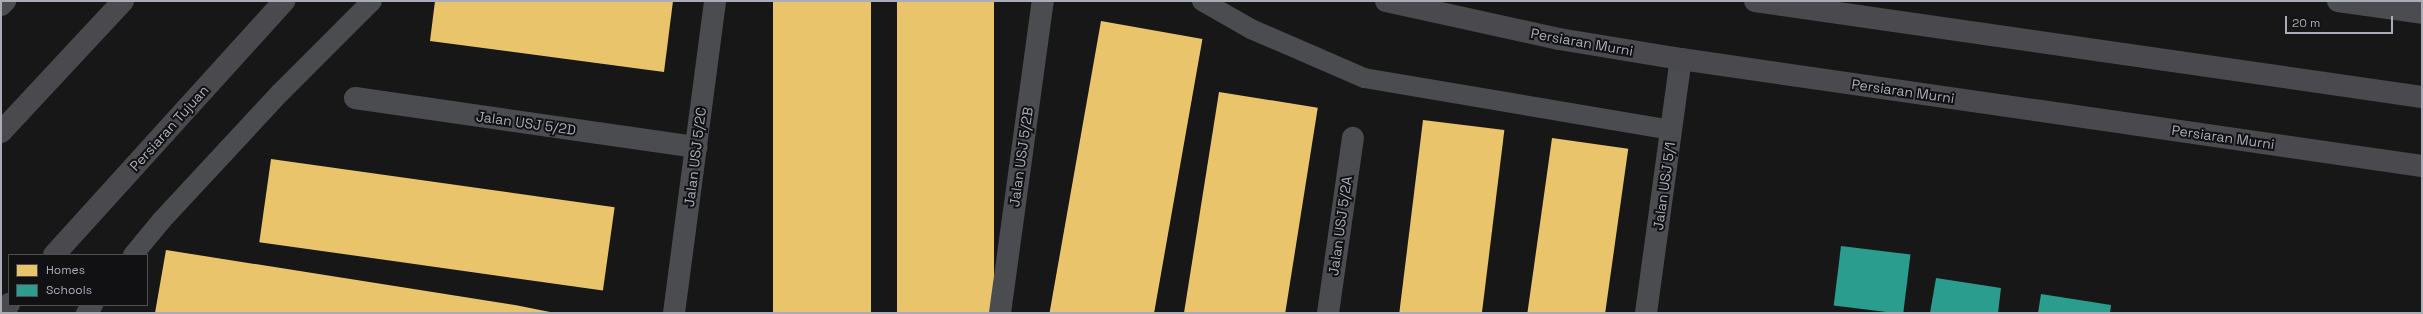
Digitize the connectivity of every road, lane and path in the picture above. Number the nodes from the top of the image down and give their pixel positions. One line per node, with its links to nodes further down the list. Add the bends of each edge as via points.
1 (5, 1): 11 (street)
2 (123, 1): 17 (main road)
3 (284, 1): 21 (main road, Persiaran Tujuan)
4 (372, 1): 22 (lane, via 280,92)
5 (715, 1): 19 (street, Jalan USJ 5/2C)
6 (1043, 1): 26 (street, Jalan USJ 5/2B)
7 (1202, 1): 16 (lane, via 1251,29 1364,78)
8 (1386, 1): 13 (main road, Persiaran Murni, via 1559,39)
9 (1755, 1): 14 (main road)
10 (2338, 1): 12 (street)
11 (1, 5)
12 (2422, 13)
13 (1681, 58): 16 (street, Jalan USJ 5/1); 20 (main road, Persiaran Murni)
14 (2422, 97)
15 (356, 98): 19 (street, Jalan USJ 5/2D)
16 (1671, 130): 28 (street, Jalan USJ 5/1)
17 (1, 132)
18 (1353, 138): 27 (street, Jalan USJ 5/2A)
19 (696, 147): 25 (street, Jalan USJ 5/2C)
20 (2422, 166)
21 (55, 254)
22 (134, 254)
23 (8, 305): 24 (main road)
24 (1, 313)
25 (674, 313)
26 (1000, 313)
27 (1328, 313)
28 (1646, 313)

